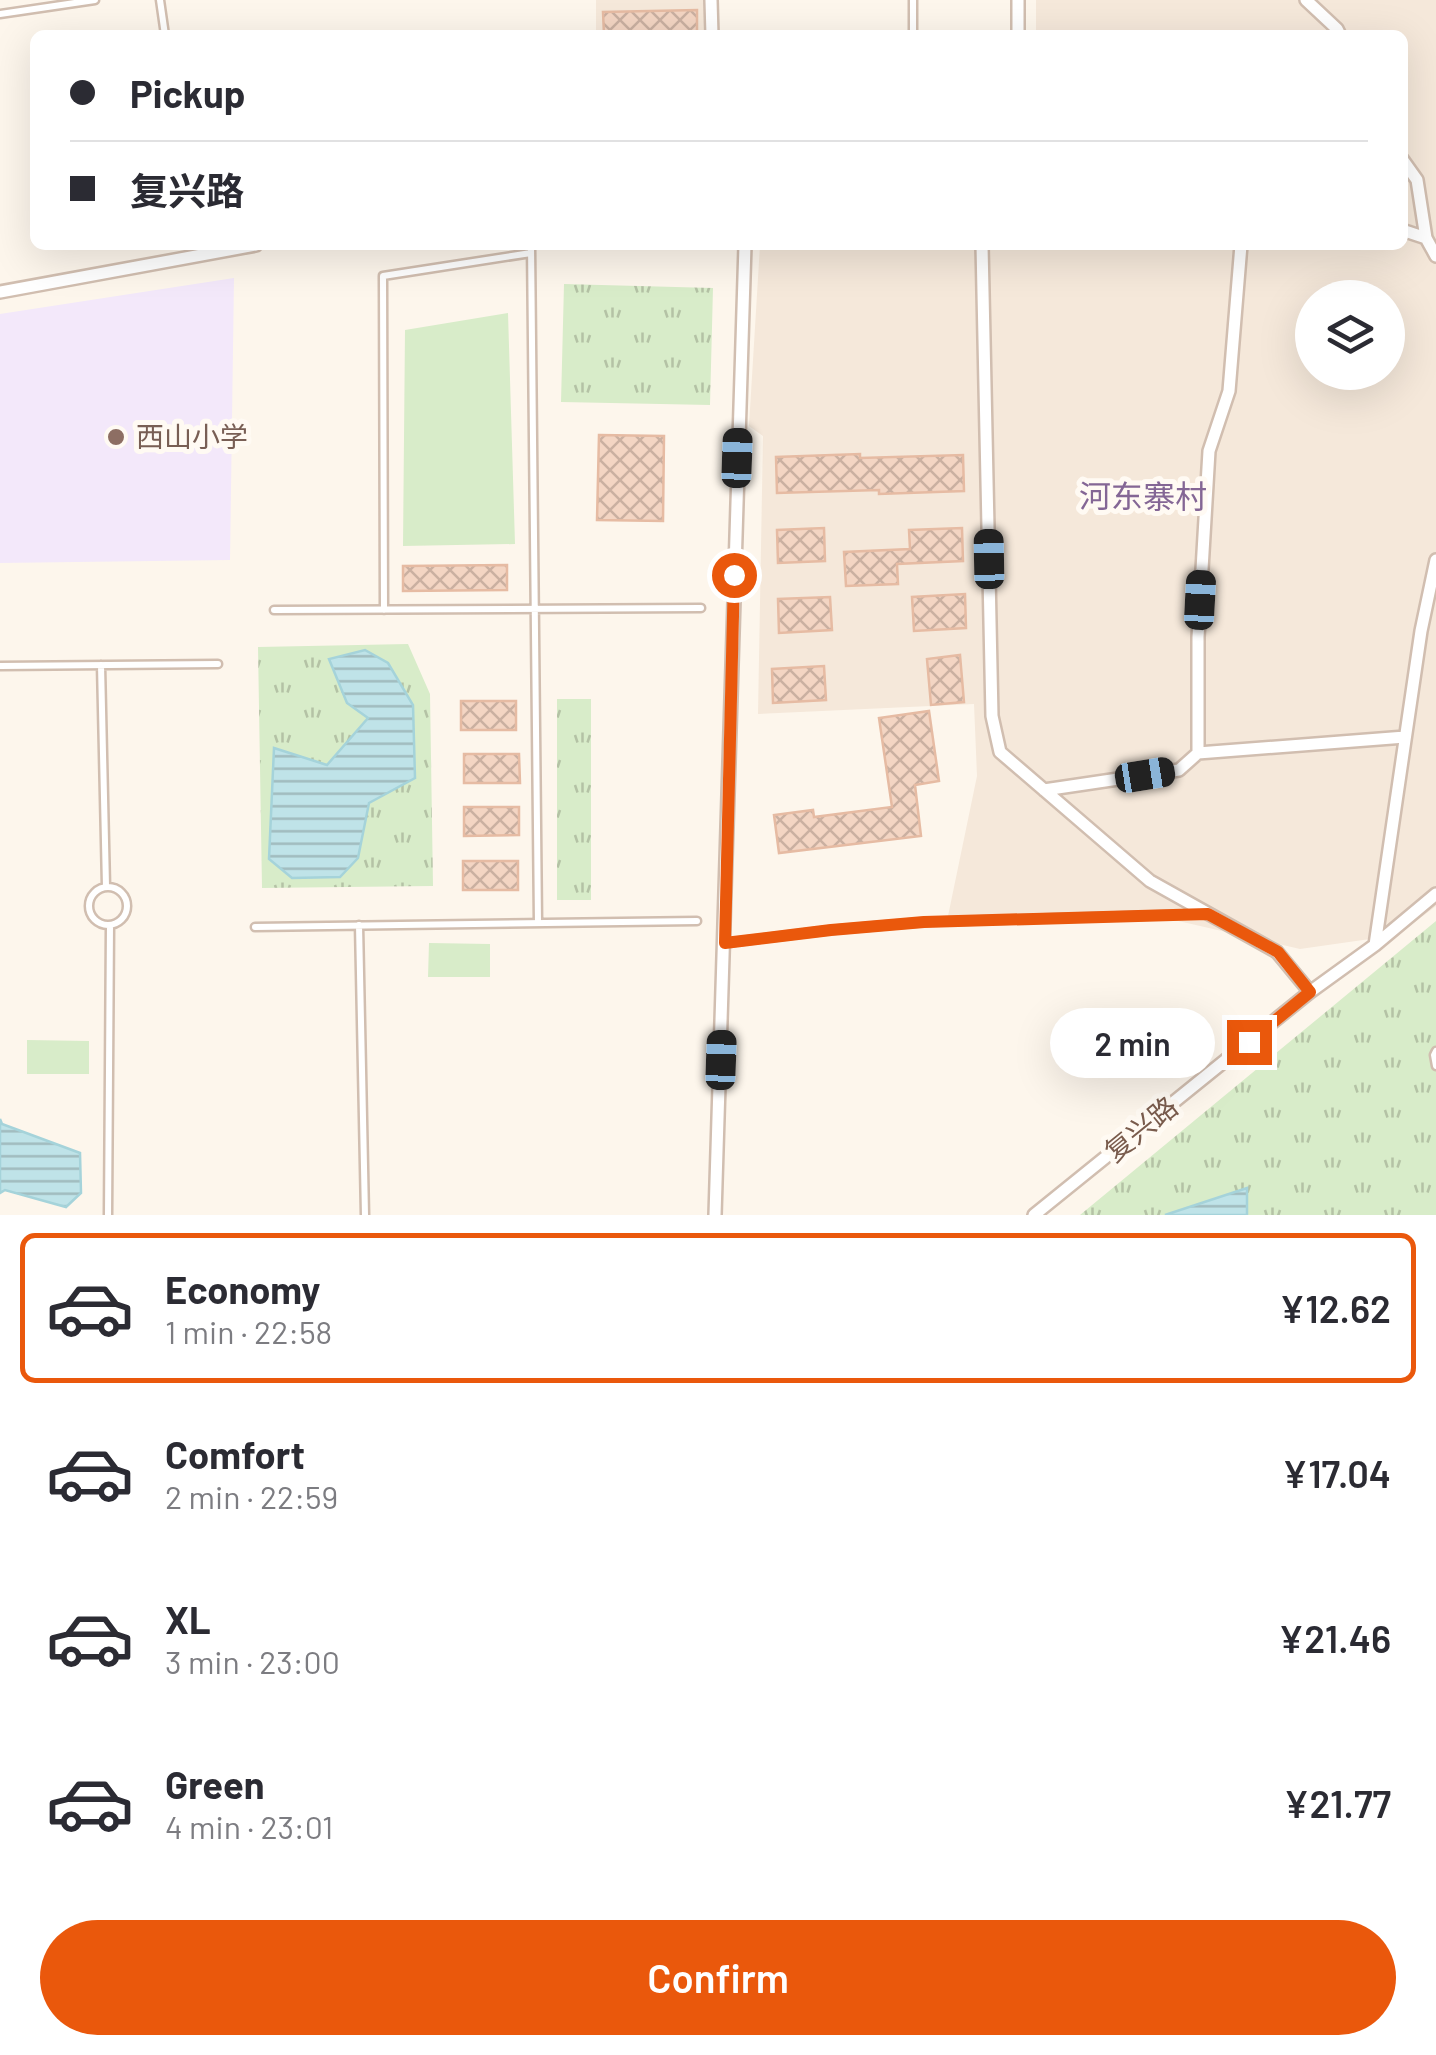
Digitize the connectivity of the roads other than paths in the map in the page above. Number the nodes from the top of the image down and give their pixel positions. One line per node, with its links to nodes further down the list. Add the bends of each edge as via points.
1 (96, 0): 7 (lane)
2 (160, 0): 9 (lane)
3 (710, 0): 10 (street)
4 (913, 0): 11 (lane)
5 (1018, 0): 12 (street)
6 (1306, 0): 13 (street)
7 (85, 1): 8 (lane)
8 (0, 14)
9 (164, 30)
10 (712, 30)
11 (913, 30)
12 (1018, 30)
13 (1338, 30)
14 (1408, 167): 16 (street, via 1417,180)
15 (1408, 232): 16 (street)
16 (1426, 238): 23 (street)
17 (195, 250): 24 (street)
18 (526, 250): 29 (lane, via 383,276)
19 (531, 250): 27 (lane)
20 (745, 250): 46 (street)
21 (982, 250): 37 (street, via 992,716 1000,752)
22 (1241, 250): 36 (street, via 1229,391 1209,451)
23 (1436, 256)
24 (0, 292)
25 (1436, 560): 30 (street)
26 (700, 608): 27 (lane)
27 (534, 609): 29 (lane); 42 (lane)
28 (274, 610): 29 (lane)
29 (384, 610)
30 (1422, 626): 31 (street); 35 (street)
31 (1436, 630)
32 (218, 664): 33 (lane)
33 (100, 665): 34 (lane); 38 (lane)
34 (0, 666)
35 (1406, 737): 36 (street); 47 (street)
36 (1198, 753): 37 (street, via 1179,770)
37 (1044, 790): 40 (street, via 1150,881)
38 (106, 886): 43 (lane, via 119,890 127,907); 43 (lane, via 95,891 88,908 93,919)
39 (1436, 894): 47 (street, 复兴路)
40 (1208, 914): 46 (lane, via 924,922); 48 (street, via 1278,952)
41 (697, 920): 42 (lane)
42 (538, 923): 44 (lane)
43 (110, 925): 51 (lane)
44 (359, 926): 45 (lane); 52 (lane)
45 (255, 927)
46 (725, 943): 53 (street)
47 (1374, 945): 48 (street, 复兴路)
48 (1310, 992): 54 (street, 复兴路)
49 (1436, 1051): 50 (lane)
50 (1436, 1066)
51 (108, 1215)
52 (365, 1215)
53 (715, 1215)
54 (1034, 1215)

